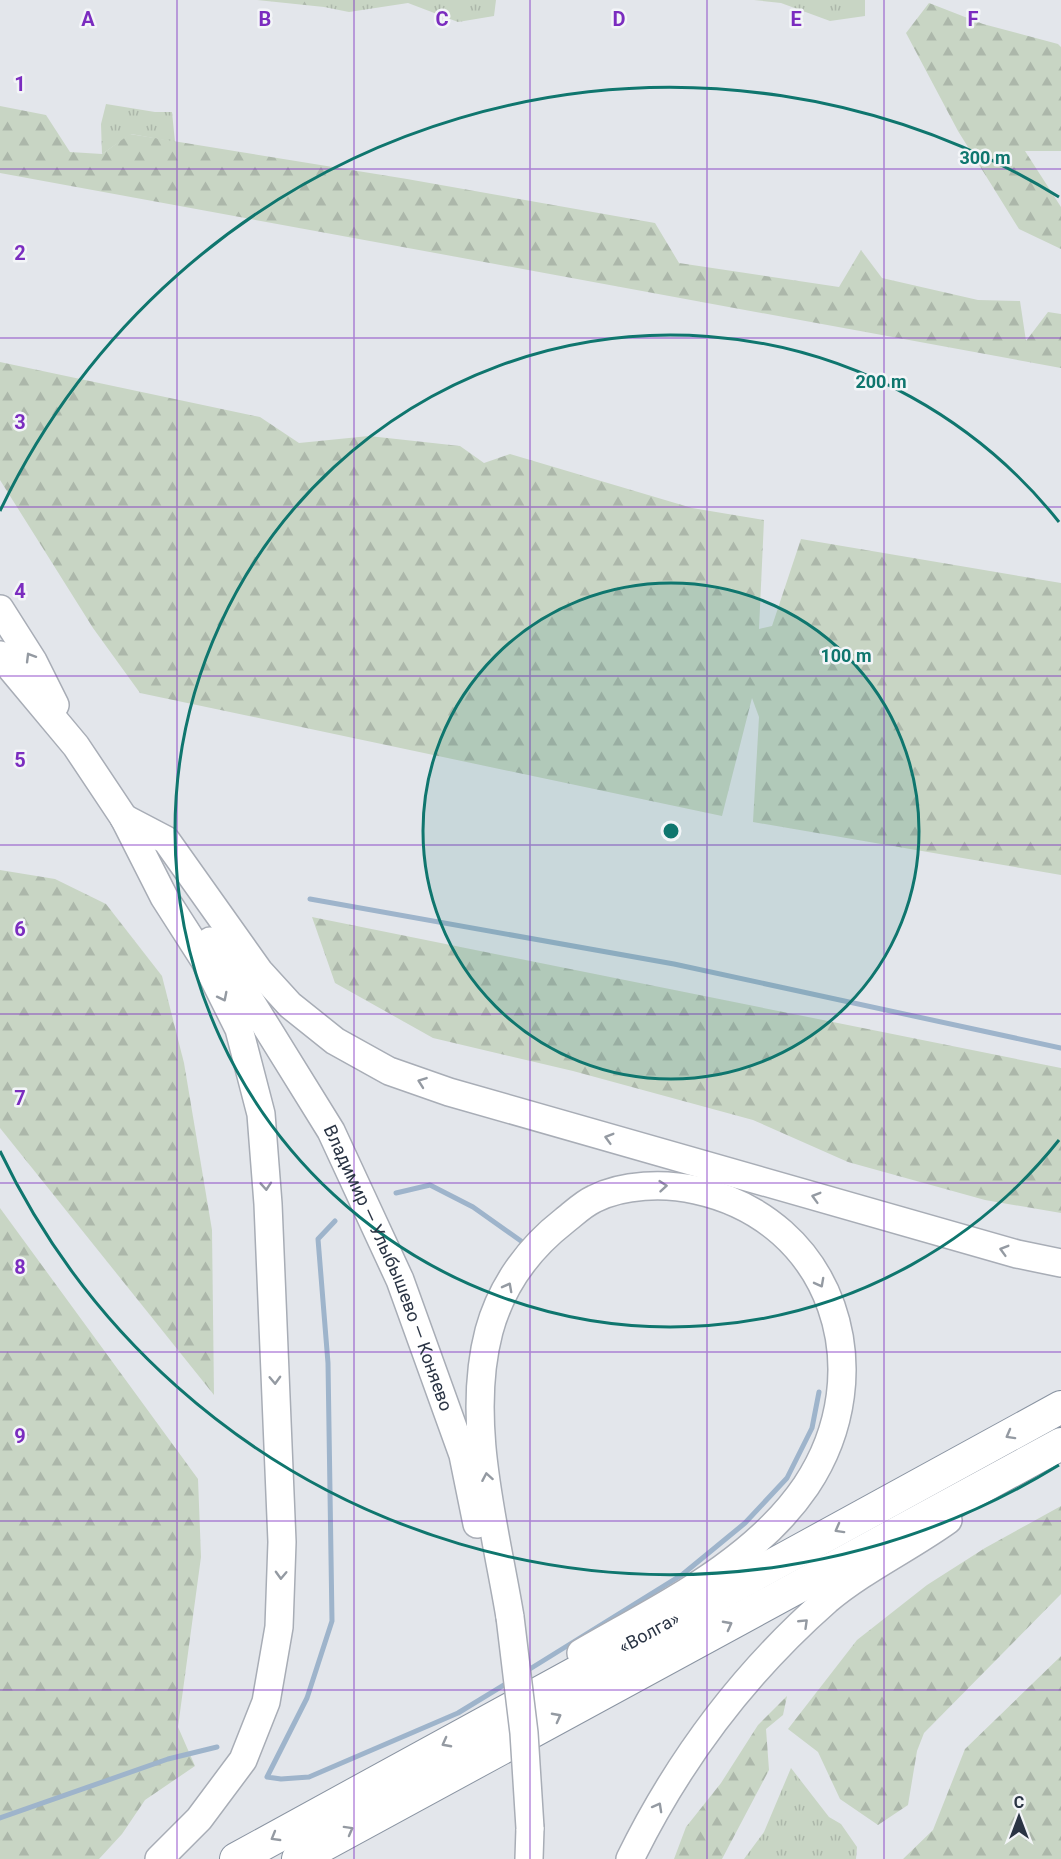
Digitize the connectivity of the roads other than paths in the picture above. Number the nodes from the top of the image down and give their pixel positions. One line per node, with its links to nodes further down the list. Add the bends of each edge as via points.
1 (0, 609): 3 (main road, Владимир — Улыбышево — Коняево, one-way to 1, via 33,661)
2 (0, 655): 3 (main road, Владимир — Улыбышево — Коняево)
3 (76, 746): 4 (main road, Владимир — Улыбышево — Коняево)
4 (124, 818): 5 (main road, one-way to 4, via 1017,1254 449,1092 389,1071 335,1041 290,1005 259,971 165,840); 9 (main road, Владимир — Улыбышево — Коняево, via 243,989 331,1131 400,1280 463,1455); 12 (main road, one-way to 12, via 239,1029 261,1114 282,1542 279,1627 259,1722 243,1760 199,1820)
5 (1061, 1263)
6 (1061, 1407): 10 (highway, «Волга», one-way to 10)
7 (1061, 1444): 8 (highway, «Волга»)
8 (1011, 1472): 14 (highway, «Волга», one-way to 8); 16 (main road, one-way to 8, via 679,1770 722,1711 771,1655 827,1600 861,1574 946,1522)
9 (503, 1621): 10 (main road, one-way to 10, via 478,1405 489,1331 518,1268 546,1235 594,1199 630,1189 674,1185 716,1194 759,1213 789,1238 819,1279 839,1323 844,1375 839,1408 819,1461 806,1486 763,1536 705,1580 527,1685); 11 (main road, Владимир — Улыбышево — Коняево, via 508,1739)
10 (498, 1715): 13 (highway, «Волга», one-way to 13)
11 (520, 1840): 15 (main road, Владимир — Улыбышево — Коняево)
12 (159, 1859)
13 (236, 1859)
14 (298, 1859)
15 (529, 1859)
16 (630, 1859)

